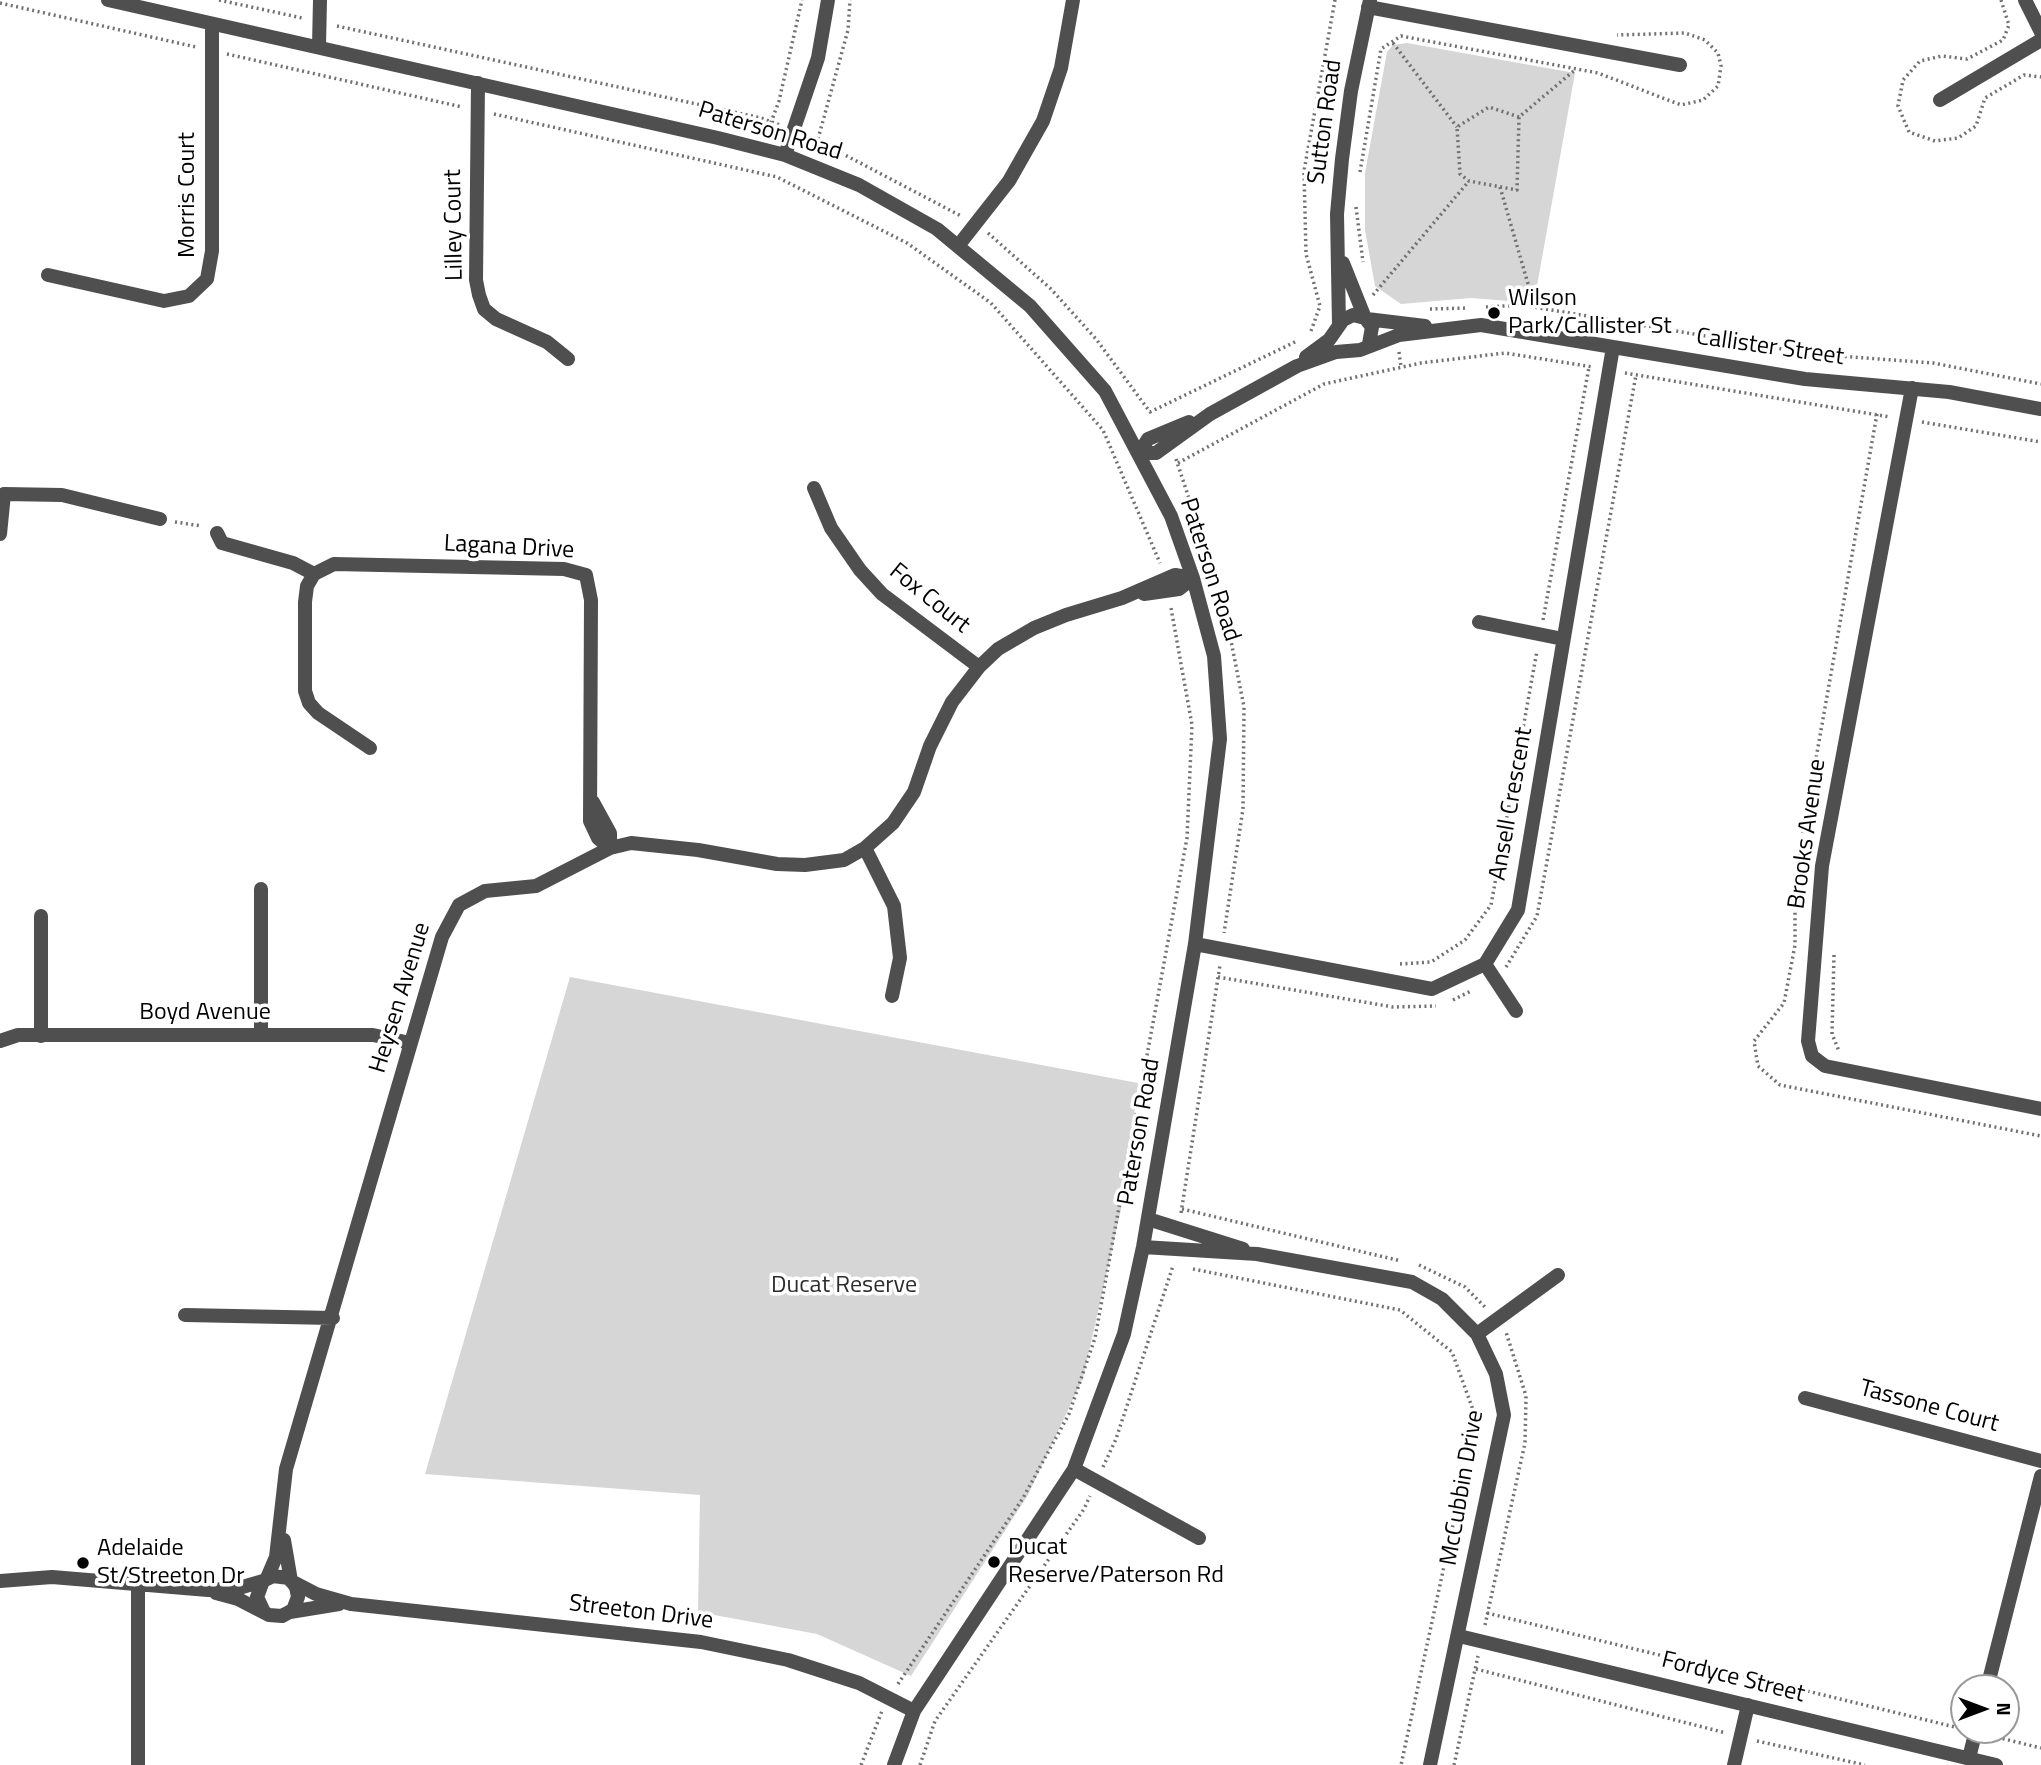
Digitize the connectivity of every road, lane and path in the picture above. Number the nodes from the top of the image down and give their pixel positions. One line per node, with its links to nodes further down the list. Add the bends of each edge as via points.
1 (108, 0): 13 (street, Paterson Road)
2 (219, 0): 12 (path)
3 (320, 0): 12 (street)
4 (802, 0): 26 (path)
5 (828, 0): 28 (street, via 818,58)
6 (850, 0): 29 (path, via 848,30)
7 (1073, 0): 37 (street, via 1061,68 1043,121 1015,171)
8 (1335, 0): 50 (path, via 1304,171 1306,254 1320,306)
9 (2025, 0): 14 (street)
10 (0, 3): 19 (path)
11 (1369, 4): 20 (street); 39 (street, Sutton Road, via 1342,159 1336,214)
12 (320, 22): 18 (street); 26 (path)
13 (212, 24): 18 (street, Paterson Road); 19 (street, Morris Court)
14 (2041, 32)
15 (1612, 35): 21 (path, via 1685,33 1705,40 1718,53 1718,86 1703,100 1681,105)
16 (2041, 40): 23 (street)
17 (1392, 42): 21 (path, via 1401,36); 27 (path); 33 (path, via 1381,49)
18 (319, 46): 22 (street, Paterson Road)
19 (212, 51): 24 (path); 40 (street, Morris Court, via 212,251 207,279 189,296 164,301)
20 (1680, 65)
21 (1576, 69): 25 (path)
22 (478, 83): 24 (street, Lilley Court); 30 (street, Paterson Road)
23 (1940, 100)
24 (477, 110): 32 (path); 55 (street, Lilley Court, via 476,280 484,309 509,327 547,342)
25 (1519, 117): 27 (path, via 1489,107); 35 (path, via 1517,190)
26 (772, 122): 28 (path); 30 (path)
27 (1457, 127): 34 (path, via 1460,174)
28 (794, 130): 29 (path); 31 (street)
29 (818, 139): 37 (path)
30 (762, 149): 31 (street, Paterson Road); 32 (path)
31 (785, 155): 38 (street, Paterson Road, via 859,185)
32 (754, 172): 71 (path, via 777,177 907,243 991,303 1103,430)
33 (1360, 173)
34 (1469, 181): 35 (path); 43 (path)
35 (1500, 187): 45 (path)
36 (1355, 200): 41 (path)
37 (974, 225): 38 (street); 51 (path, via 998,239 1051,289 1096,339 1150,412)
38 (958, 246): 64 (street, Paterson Road, via 1030,306 1105,391)
39 (1339, 251): 47 (street, Sutton Road); 48 (street, Sutton Road)
40 (48, 275)
41 (1365, 275)
42 (1368, 286): 43 (path)
43 (1371, 297): 44 (path)
44 (1381, 303)
45 (1535, 307): 46 (path); 59 (path, via 1812,354 1933,363)
46 (1424, 310)
47 (1366, 318): 48 (street, Callister Street, via 1347,316); 49 (street, Callister Street); 52 (street, via 1373,336)
48 (1338, 327): 54 (street, via 1338,338); 57 (street, Callister Street, via 1329,340)
49 (1452, 327): 52 (street, Callister Street); 53 (street, Callister Street, via 1481,325)
50 (1310, 335)
51 (1298, 341)
52 (1369, 344): 54 (street, Callister Street)
53 (1613, 347): 60 (street, Callister Street, via 1805,379); 74 (street, Ansell Crescent)
54 (1350, 350): 57 (street, Callister Street)
55 (568, 359)
56 (1589, 367): 73 (path)
57 (1291, 369): 64 (street, Callister Street, via 1210,414 1156,453)
58 (1636, 375): 88 (path, via 1537,916 1519,950)
59 (2041, 384)
60 (1912, 388): 61 (street, Callister Street); 98 (street, Brooks Avenue, via 1822,866 1808,1041 1812,1056 1825,1066)
61 (2041, 409)
62 (1922, 422): 63 (path)
63 (1919, 436)
64 (1139, 453): 70 (street, Paterson Road, via 1171,516)
65 (814, 488): 75 (street, Fox Court, via 831,528 882,594)
66 (160, 519): 67 (path); 68 (street, via 62,495 4,494)
67 (217, 533): 69 (street, via 222,543 293,563)
68 (0, 534)
69 (314, 574): 76 (street, via 305,602 309,704); 77 (street, Lagana Drive, via 345,564 564,569 586,575 591,600 593,801 610,833)
70 (1193, 578): 71 (street, Heysen Avenue, via 1179,589); 83 (street, Paterson Road, via 1214,656 1220,739)
71 (1167, 585): 75 (street, Heysen Avenue, via 1034,628); 128 (path, via 1192,724 1187,838 1095,1338 1069,1414 1023,1498)
72 (1479, 622): 73 (street)
73 (1540, 634): 74 (street); 85 (path, via 1491,905 1465,940 1431,962)
74 (1563, 639): 86 (street, Ansell Crescent, via 1518,910)
75 (979, 667): 78 (street, Heysen Avenue, via 952,702 914,792 893,823)
76 (370, 748)
77 (610, 848): 78 (street, Heysen Avenue, via 649,844 805,865 844,860); 96 (street, Heysen Avenue, via 536,886 485,891 459,905 445,929)
78 (865, 848): 89 (street, via 894,906 900,958)
79 (261, 889): 93 (street)
80 (41, 916): 94 (street)
81 (1224, 934): 82 (path)
82 (1237, 936)
83 (1195, 944): 86 (street, via 1432,989); 100 (street, Paterson Road)
84 (1834, 953): 97 (path, via 1832,1034)
85 (1392, 964)
86 (1485, 964): 88 (street)
87 (1218, 977): 91 (path, via 1393,1007 1429,1009)
88 (1494, 977): 90 (path); 92 (street)
89 (892, 996)
90 (1452, 1000)
91 (1440, 1004)
92 (1516, 1011)
93 (261, 1035): 94 (street, Boyd Avenue); 96 (street, Boyd Avenue, via 373,1035)
94 (41, 1036): 95 (street, Boyd Avenue, via 18,1035)
95 (0, 1041)
96 (410, 1043): 106 (street, Heysen Avenue)
97 (1841, 1056)
98 (2041, 1109)
99 (1182, 1209): 107 (path, via 1423,1266 1465,1287)
100 (1148, 1219): 101 (street, Paterson Road); 102 (street, McCubbin Drive)
101 (1143, 1247): 102 (street, McCubbin Drive); 111 (street, Paterson Road, via 1124,1334)
102 (1257, 1254): 108 (street, McCubbin Drive, via 1412,1282 1442,1299)
103 (1187, 1268): 140 (path, via 1400,1310 1452,1352 1472,1407 1469,1451)
104 (1558, 1275): 107 (street)
105 (184, 1315): 106 (street)
106 (333, 1318): 113 (street, Heysen Avenue, via 286,1469)
107 (1496, 1320): 108 (street); 123 (path, via 1507,1332 1526,1396 1525,1443)
108 (1477, 1334): 124 (street, McCubbin Drive, via 1496,1374 1504,1415)
109 (1805, 1398): 110 (street, Tassone Court)
110 (2041, 1461)
111 (1074, 1469): 114 (street); 130 (street, Paterson Road)
112 (2041, 1476): 127 (street)
113 (283, 1517): 115 (street, Heysen Avenue, via 276,1557); 117 (street, Heysen Avenue)
114 (1199, 1538)
115 (265, 1580): 117 (street, via 278,1575); 119 (street); 121 (street, via 257,1597)
116 (0, 1581): 118 (street, via 52,1577)
117 (292, 1581): 120 (street, Streeton Drive); 122 (street, via 298,1597)
118 (138, 1585): 119 (street); 137 (street)
119 (208, 1590): 121 (street)
120 (351, 1604): 122 (street, Streeton Drive); 128 (street, Streeton Drive, via 701,1642 788,1660)
121 (264, 1612): 122 (street, via 276,1617)
122 (290, 1612)
123 (1487, 1613): 125 (path); 131 (path)
124 (1459, 1636): 125 (street, Fordyce Street); 141 (street, McCubbin Drive)
125 (1481, 1641): 126 (path); 129 (street, Fordyce Street)
126 (1475, 1669): 132 (path); 142 (path)
127 (1991, 1674)
128 (888, 1698): 130 (street, Streeton Drive); 138 (path)
129 (1748, 1705): 132 (street); 136 (street, Fordyce Street)
130 (915, 1711): 139 (street, Paterson Road)
131 (1950, 1726)
132 (1741, 1736): 143 (street); 144 (path)
133 (2020, 1743): 135 (path)
134 (1971, 1744): 136 (street)
135 (2041, 1748)
136 (1969, 1758): 145 (street, Fordyce Street)
137 (138, 1765)
138 (861, 1765)
139 (894, 1765)
140 (1401, 1765)
141 (1430, 1765)
142 (1454, 1765)
143 (1734, 1765)
144 (1865, 1765)
145 (1996, 1765)

